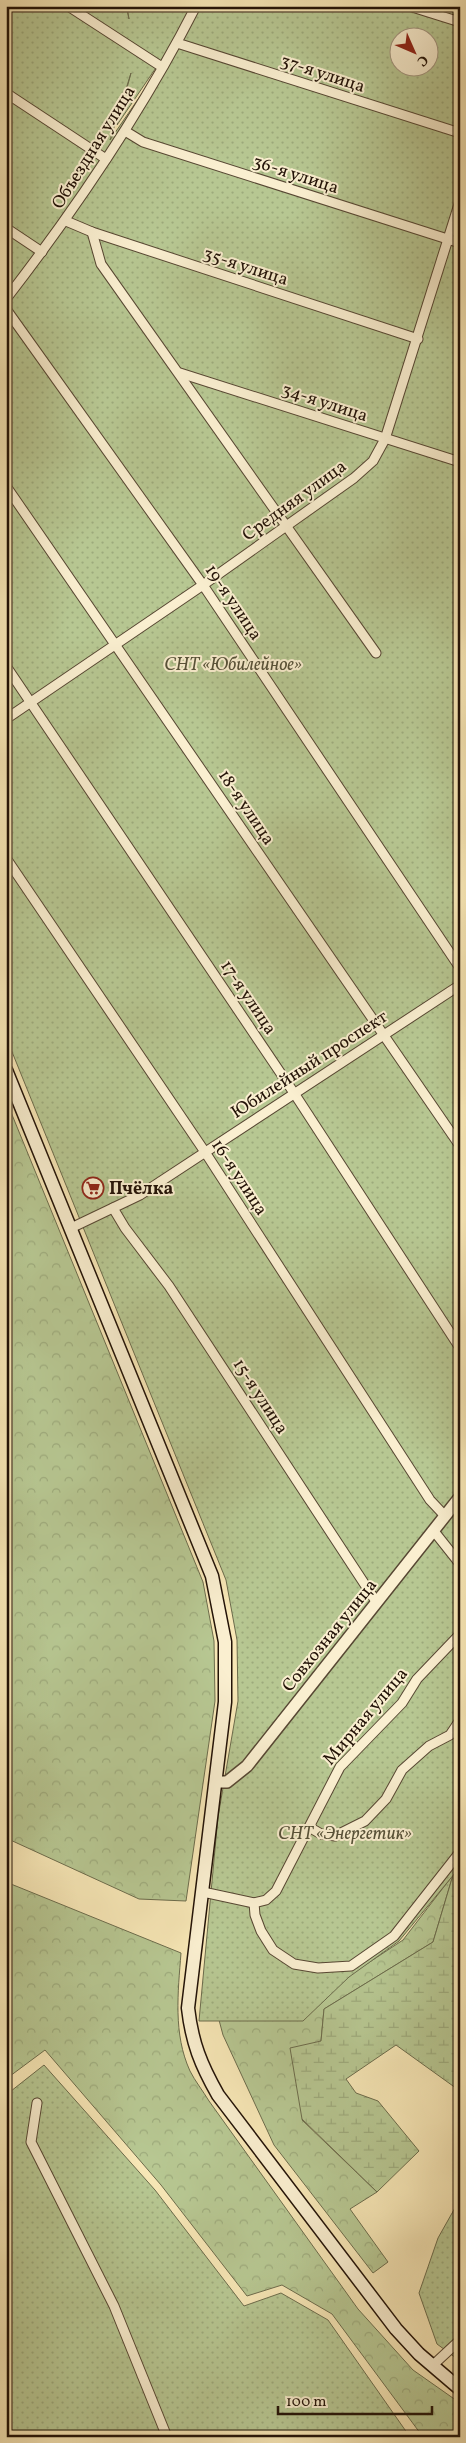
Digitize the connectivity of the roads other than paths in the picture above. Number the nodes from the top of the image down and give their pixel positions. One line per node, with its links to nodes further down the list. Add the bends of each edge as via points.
1 (68, 6): 6 (street)
2 (196, 6): 5 (street, Объездная улица)
3 (409, 6): 4 (street)
4 (460, 22)
5 (177, 43): 6 (street, Объездная улица); 9 (street, 37-я улица)
6 (162, 68): 8 (street, Объездная улица)
7 (6, 93): 10 (street)
8 (125, 131): 10 (street, Объездная улица); 15 (street, 36-я улица, via 143,142)
9 (460, 133)
10 (106, 160): 12 (street, Объездная улица)
11 (460, 200): 15 (street, Средняя улица)
12 (66, 221): 14 (street, 35-я улица); 17 (street, Объездная улица)
13 (6, 228): 17 (street)
14 (92, 232): 20 (street, 35-я улица); 21 (street, via 101,264)
15 (448, 240): 16 (street, 36-я улица); 20 (street, Средняя улица)
16 (460, 243)
17 (42, 252): 18 (street, Объездная улица)
18 (6, 299)
19 (6, 309): 26 (street, 19-я улица)
20 (418, 339): 22 (street, Средняя улица)
21 (180, 374): 22 (street, 34-я улица); 25 (street)
22 (385, 439): 23 (street, 34-я улица); 25 (street, Средняя улица, via 367,467)
23 (460, 462)
24 (6, 486): 27 (street, 18-я улица)
25 (288, 526): 26 (street, Средняя улица); 28 (street)
26 (203, 585): 27 (street, Средняя улица); 33 (street, 19-я улица)
27 (115, 644): 30 (street, Средняя улица); 35 (street, 18-я улица)
28 (376, 652)
29 (6, 666): 30 (street, 17-я улица)
30 (32, 702): 31 (street, Средняя улица); 37 (street, 17-я улица)
31 (6, 719)
32 (6, 858): 39 (street, 16-я улица)
33 (460, 968)
34 (460, 985): 35 (street, Юбилейный проспект)
35 (383, 1035): 37 (street, Юбилейный проспект); 38 (street, 18-я улица)
36 (6, 1070): 41 (main road)
37 (294, 1093): 39 (street, Юбилейный проспект); 42 (street, 17-я улица)
38 (460, 1146)
39 (205, 1152): 40 (street, Юбилейный проспект, via 140,1195); 44 (street, 16-я улица, via 430,1500)
40 (113, 1208): 41 (street, Юбилейный проспект); 47 (street, 15-я улица, via 169,1286)
41 (71, 1228): 50 (main road, via 212,1576 225,1642 225,1702)
42 (460, 1348)
43 (460, 1497): 44 (street, Совхозная улица)
44 (444, 1516): 45 (street, Совхозная улица)
45 (433, 1530): 46 (street); 47 (street, Совхозная улица)
46 (460, 1564)
47 (377, 1604): 50 (street, Совхозная улица, via 246,1766 227,1782)
48 (460, 1634): 51 (street, Мирная улица, via 417,1679 402,1703 340,1767)
49 (460, 1720): 51 (street, via 450,1735 429,1746 402,1770 386,1799 365,1821 335,1836 321,1834)
50 (216, 1782): 53 (main road)
51 (309, 1827): 54 (street, Мирная улица, via 276,1891 266,1900)
52 (460, 1852): 54 (street, via 394,1936 352,1966 318,1968 294,1964 273,1950 255,1915)
53 (203, 1892): 54 (street); 57 (main road, via 188,2008 191,2034 201,2065 218,2095 396,2329)
54 (254, 1903)
55 (37, 2103): 59 (street, via 31,2142 114,2306)
56 (460, 2340): 57 (street)
57 (432, 2366): 58 (main road)
58 (460, 2389)
59 (167, 2437)

